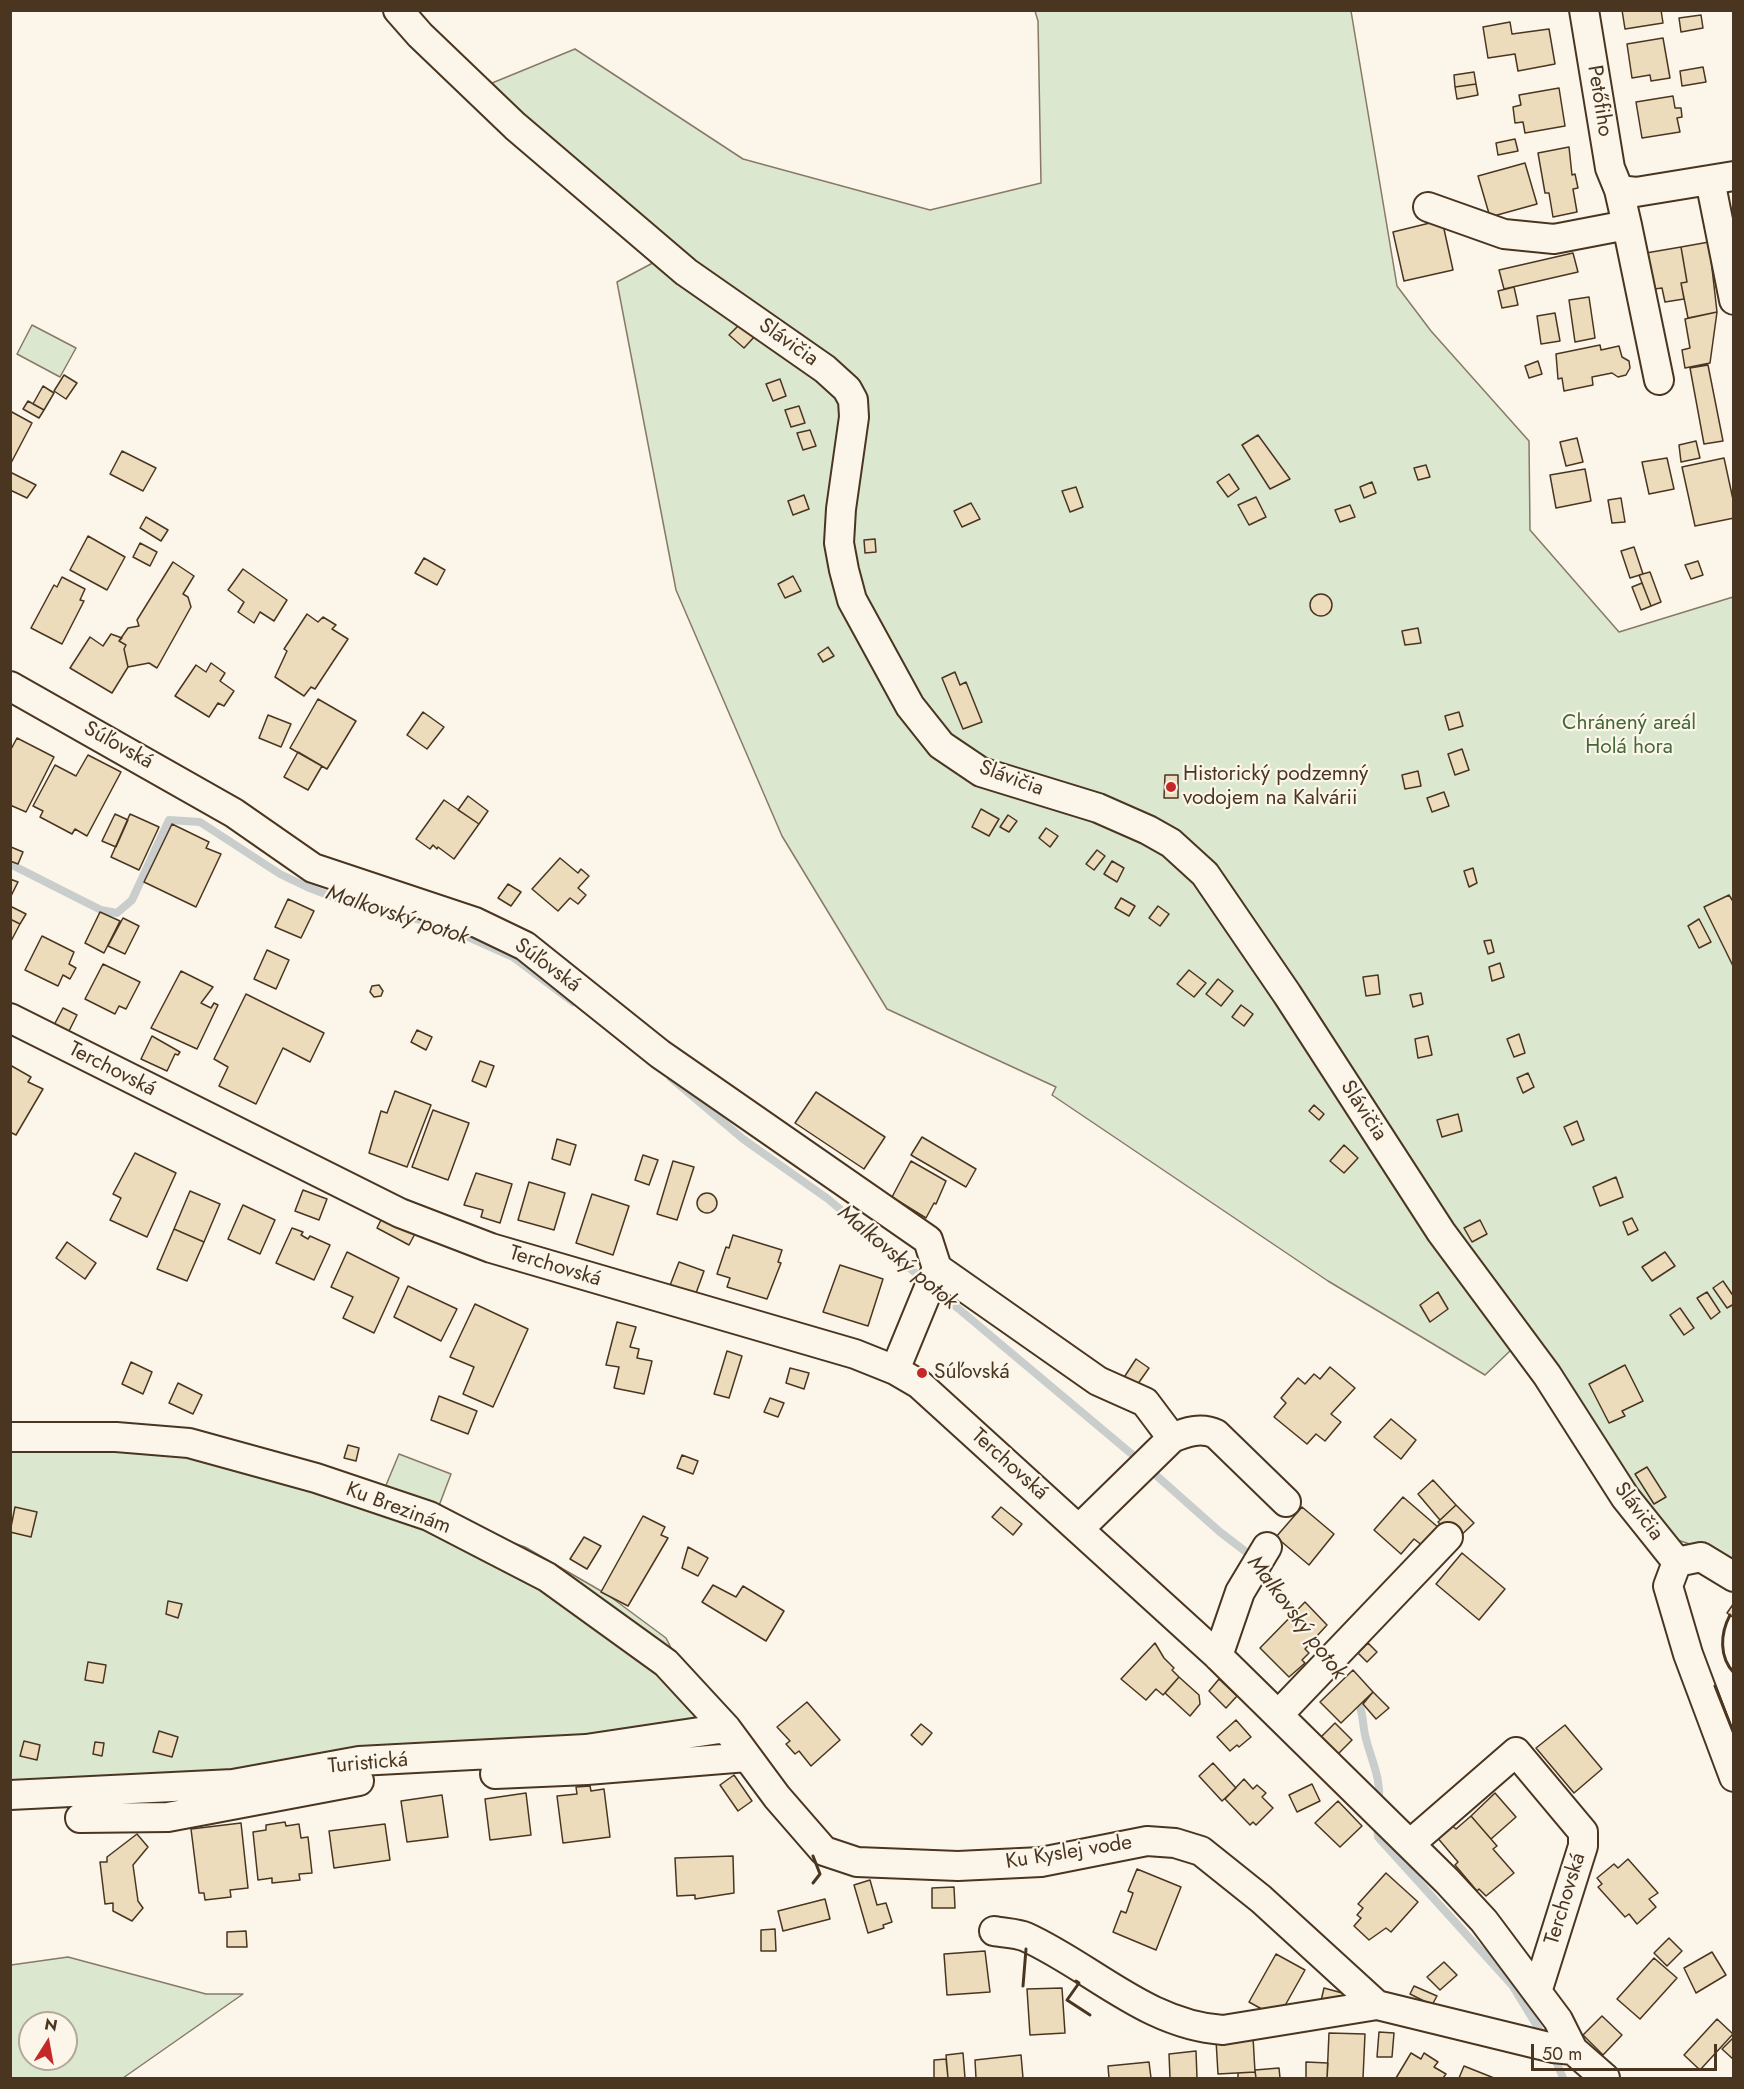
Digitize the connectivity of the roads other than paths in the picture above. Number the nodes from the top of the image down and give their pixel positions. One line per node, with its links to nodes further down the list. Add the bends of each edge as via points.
1 (398, 10): 19 (street, Slávičia, via 515,126 686,272 847,388 853,400 854,417 841,509 839,543 843,570 852,600 910,706 941,745 981,772 1098,808 1148,830 1171,843 1205,874 1441,1232 1547,1376 1625,1497)
2 (1584, 10): 4 (street, Petőfiho, via 1610,168)
3 (1722, 178): 4 (street, via 1636,192); 7 (street)
4 (1619, 189): 6 (street, Petőfiho)
5 (1428, 207): 6 (street, via 1504,234 1554,239)
6 (1627, 225): 8 (street, Petőfiho)
7 (1734, 300)
8 (1659, 380)
9 (10, 686): 11 (street, Súľovská, via 234,813 313,868 465,918 525,946 660,1054 928,1240)
10 (10, 1018): 12 (street, Terchovská, via 400,1213 491,1248 855,1354)
11 (937, 1268): 12 (street); 14 (street, via 1098,1381 1145,1402)
12 (895, 1370): 16 (street, Terchovská, via 919,1384)
13 (10, 1437): 23 (street, Ku Brezinám, via 116,1437 189,1443 316,1478 429,1516 546,1576 666,1663)
14 (1164, 1445): 15 (street, via 1197,1431 1216,1434); 16 (street)
15 (1286, 1502)
16 (1079, 1529): 21 (street, Terchovská)
17 (1448, 1537): 22 (street)
18 (1267, 1547): 21 (street, via 1240,1592)
19 (1677, 1562): 20 (street, Slávičia, via 1701,1557); 25 (street, Slávičia, via 1668,1586 1688,1654)
20 (1734, 1577)
21 (1218, 1656): 22 (street, Terchovská)
22 (1278, 1714): 28 (street, Terchovská)
23 (726, 1728): 24 (street, Ku Kyslej vode); 26 (street, Turistická, via 586,1749 359,1761 233,1784)
24 (747, 1757): 27 (street, Turistická, via 587,1770 386,1776 168,1816); 31 (street, Ku Kyslej vode, via 825,1851 857,1862 958,1866 1041,1862 1147,1841 1174,1842 1201,1851 1261,1899)
25 (1734, 1777)
26 (10, 1795)
27 (80, 1818)
28 (1401, 1835): 30 (street, Terchovská, via 1484,1921); 30 (street, Terchovská, via 1516,1752 1583,1832 1583,1846)
29 (994, 1931): 31 (street, Ku Kyslej vode, via 1024,1936 1133,2000 1199,2028 1223,2030)
30 (1537, 1992): 32 (street, Terchovská, via 1558,2020)
31 (1377, 2005): 32 (street, Ku Kyslej vode)
32 (1552, 2047): 33 (street, Terchovská)
33 (1605, 2079)

